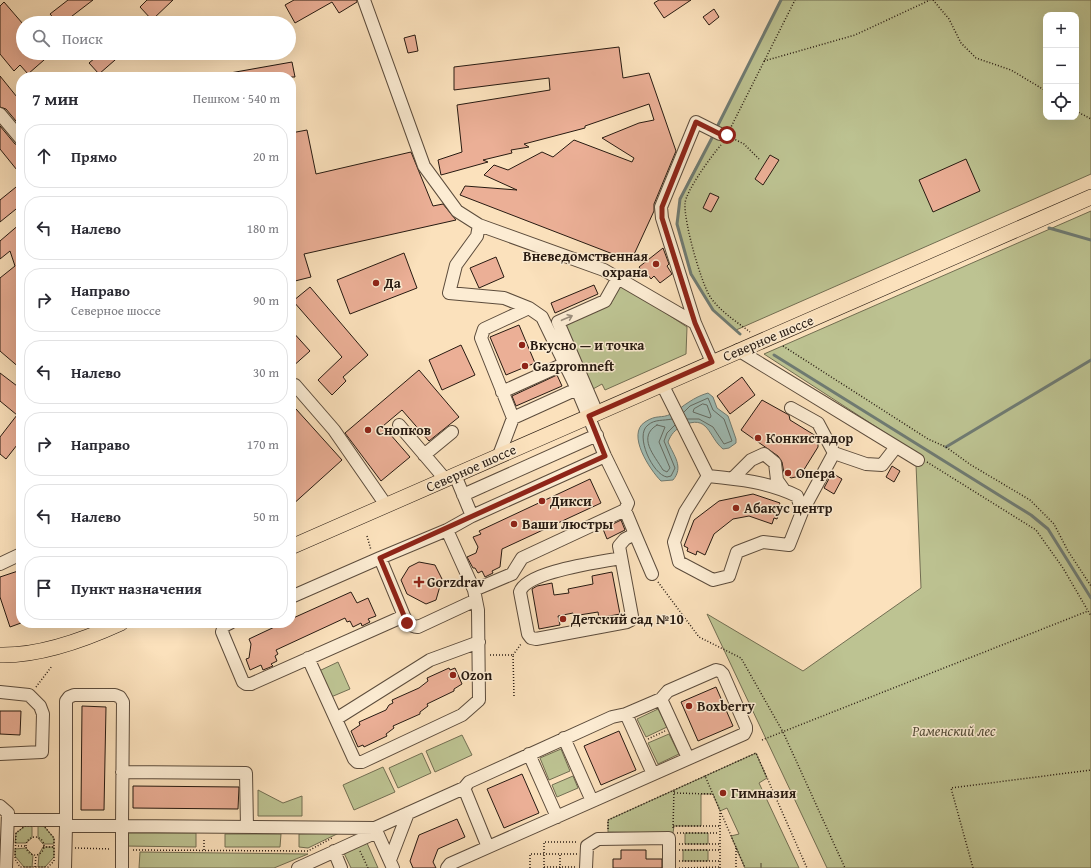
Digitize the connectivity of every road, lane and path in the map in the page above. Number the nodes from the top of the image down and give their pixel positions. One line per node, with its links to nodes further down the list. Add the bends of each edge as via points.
1 (364, 0): 14 (lane, via 424,166 457,212)
2 (795, 0): 5 (path)
3 (930, 0): 5 (path, via 855,35)
4 (933, 0): 6 (path, via 949,19 961,43 976,58 1011,70)
5 (764, 61): 11 (path)
6 (1043, 89)
7 (1079, 113): 9 (path)
8 (0, 114): 10 (lane)
9 (1091, 119)
10 (16, 133)
11 (724, 135): 12 (path, via 744,144); 17 (lane, via 696,122 662,207 662,218); 18 (path, via 704,165 685,203 689,232 710,298 721,310)
12 (759, 159)
13 (1091, 197): 18 (main road, Северное шоссе)
14 (479, 225): 15 (lane, via 604,270); 16 (lane, via 477,236 456,265 449,293 504,298)
15 (618, 278): 17 (lane); 28 (lane, one-way to 15, via 558,322 605,301)
16 (528, 308): 22 (lane, via 542,317); 26 (lane, via 484,329 481,338)
17 (695, 323): 21 (lane)
18 (761, 340): 20 (main road, Северное шоссе)
19 (783, 346): 57 (path, via 928,439 946,447 1030,500 1054,524)
20 (738, 350): 21 (main road, Северное шоссе); 33 (lane)
21 (712, 362): 23 (main road, Северное шоссе)
22 (564, 364): 25 (lane); 26 (lane)
23 (662, 384): 28 (main road, Северное шоссе); 39 (lane)
24 (296, 386): 44 (lane, via 334,430)
25 (577, 389): 28 (lane); 29 (lane)
26 (502, 392): 29 (lane)
27 (791, 408): 34 (lane, via 818,423)
28 (593, 414): 32 (lane); 36 (main road, Северное шоссе)
29 (513, 418): 36 (lane)
30 (399, 425): 35 (lane)
31 (452, 432): 35 (lane)
32 (597, 435): 37 (lane); 43 (lane)
33 (896, 447): 34 (lane, via 882,465 866,464); 38 (lane)
34 (834, 452): 46 (lane)
35 (424, 455): 40 (lane)
36 (499, 455): 40 (main road, Северное шоссе)
37 (605, 456): 45 (lane, via 628,503); 47 (lane)
38 (918, 460): 60 (path, via 929,462 1036,530 1064,568)
39 (708, 476): 41 (lane); 46 (lane, via 685,512 674,542 679,562 713,580 730,576 737,552 763,542 789,545)
40 (450, 477): 43 (lane); 44 (main road, Северное шоссе)
41 (732, 478): 42 (lane, via 754,480); 42 (lane, via 751,460 764,454 775,464 777,480)
42 (784, 490): 46 (lane, via 797,496)
43 (463, 495): 47 (lane)
44 (386, 505): 51 (main road, Северное шоссе)
45 (624, 510): 49 (lane); 59 (lane, via 522,558 512,574)
46 (802, 512)
47 (472, 516): 48 (lane)
48 (447, 530): 54 (lane); 59 (lane)
49 (635, 534): 53 (lane, via 619,546); 56 (lane)
50 (367, 536): 54 (path)
51 (296, 545)
52 (16, 556): 55 (lane)
53 (622, 558): 65 (lane, via 554,570 524,586 520,592); 65 (lane, via 631,620 536,639)
54 (378, 560): 58 (lane); 61 (lane)
55 (0, 564)
56 (652, 574): 79 (path, via 698,637 741,658)
57 (1091, 586)
58 (296, 595)
59 (475, 595): 61 (lane, via 418,627 412,627); 66 (lane)
60 (1088, 611): 62 (path); 79 (path)
61 (404, 616): 70 (lane)
62 (1091, 616)
63 (105, 628): 67 (main road, via 52,648)
64 (223, 628): 70 (lane, via 222,632 246,684)
65 (528, 634): 69 (path)
66 (479, 642): 68 (lane); 77 (lane, via 430,660)
67 (0, 655)
68 (479, 655): 69 (path); 77 (lane, via 480,696 477,703 462,715 362,762 354,759)
69 (513, 655): 74 (path)
70 (308, 658): 77 (lane)
71 (52, 666): 73 (path)
72 (0, 692): 73 (lane)
73 (29, 694): 83 (lane, via 40,706 43,714 42,752)
74 (514, 696)
75 (661, 699): 76 (lane); 85 (lane); 85 (lane, via 668,691 716,670 723,674 746,730 744,734)
76 (626, 714): 80 (lane, via 612,717); 88 (lane)
77 (336, 719)
78 (670, 729): 81 (path)
79 (783, 732): 82 (path); 147 (path)
80 (564, 738): 84 (lane); 93 (lane)
81 (645, 740)
82 (762, 740)
83 (0, 754)
84 (529, 754): 90 (lane, via 468,782); 97 (lane)
85 (688, 758): 88 (lane)
86 (1091, 770): 148 (path, via 951,788)
87 (122, 772): 99 (lane, via 123,702 120,697 74,694 69,697 66,701); 100 (lane); 103 (lane, via 246,773)
88 (653, 774): 93 (lane)
89 (705, 776): 92 (path); 108 (path, via 608,820); 146 (path, via 756,752)
90 (464, 788): 96 (lane); 117 (lane)
91 (674, 793): 92 (path)
92 (713, 794): 95 (path)
93 (592, 801): 97 (lane)
94 (0, 806): 98 (lane, via 8,813)
95 (720, 811): 102 (path); 114 (path)
96 (408, 813): 104 (lane); 127 (lane)
97 (557, 817): 117 (lane)
98 (8, 820): 99 (lane); 134 (lane)
99 (66, 823): 100 (lane); 116 (lane)
100 (122, 826): 103 (lane); 118 (lane)
101 (674, 826): 102 (path)
102 (720, 826): 106 (path)
103 (247, 827): 104 (lane)
104 (376, 830): 121 (lane); 127 (lane)
105 (673, 833): 106 (path)
106 (720, 833): 110 (path)
107 (335, 837): 118 (path, via 308,851)
108 (608, 838): 125 (lane, via 598,839 587,846); 128 (lane, via 669,838)
109 (673, 844): 110 (path)
110 (720, 844): 120 (path)
111 (358, 845): 139 (path)
112 (15, 846): 113 (path); 116 (path, via 16,833 26,826 43,825); 129 (path, via 15,859 20,866)
113 (26, 846): 115 (path, via 29,839 35,837 42,841); 122 (path, via 28,852)
114 (736, 846): 144 (path); 145 (path)
115 (43, 847): 116 (path); 122 (path)
116 (60, 847): 118 (path); 130 (path, via 54,862); 135 (lane)
117 (488, 847): 140 (lane, via 450,864)
118 (122, 850): 136 (lane)
119 (673, 850): 120 (path)
120 (720, 850): 126 (path)
121 (334, 851): 137 (lane); 138 (lane)
122 (36, 854): 129 (path)
123 (544, 854): 124 (path); 125 (path, via 544,842 580,842); 131 (path); 141 (path, via 530,854)
124 (560, 854): 125 (path); 132 (path)
125 (583, 854): 133 (lane)
126 (720, 861): 128 (path); 143 (path)
127 (391, 864)
128 (671, 864)
129 (35, 867): 130 (path)
130 (48, 867)
131 (544, 867): 132 (path)
132 (560, 867): 133 (path)
133 (583, 867)
134 (6, 868)
135 (65, 868)
136 (122, 868)
137 (298, 868)
138 (341, 868)
139 (368, 868)
140 (447, 868)
141 (530, 868)
142 (673, 868): 143 (path)
143 (720, 868)
144 (736, 868)
145 (745, 868)
146 (807, 868)
147 (845, 868)
148 (973, 868)

